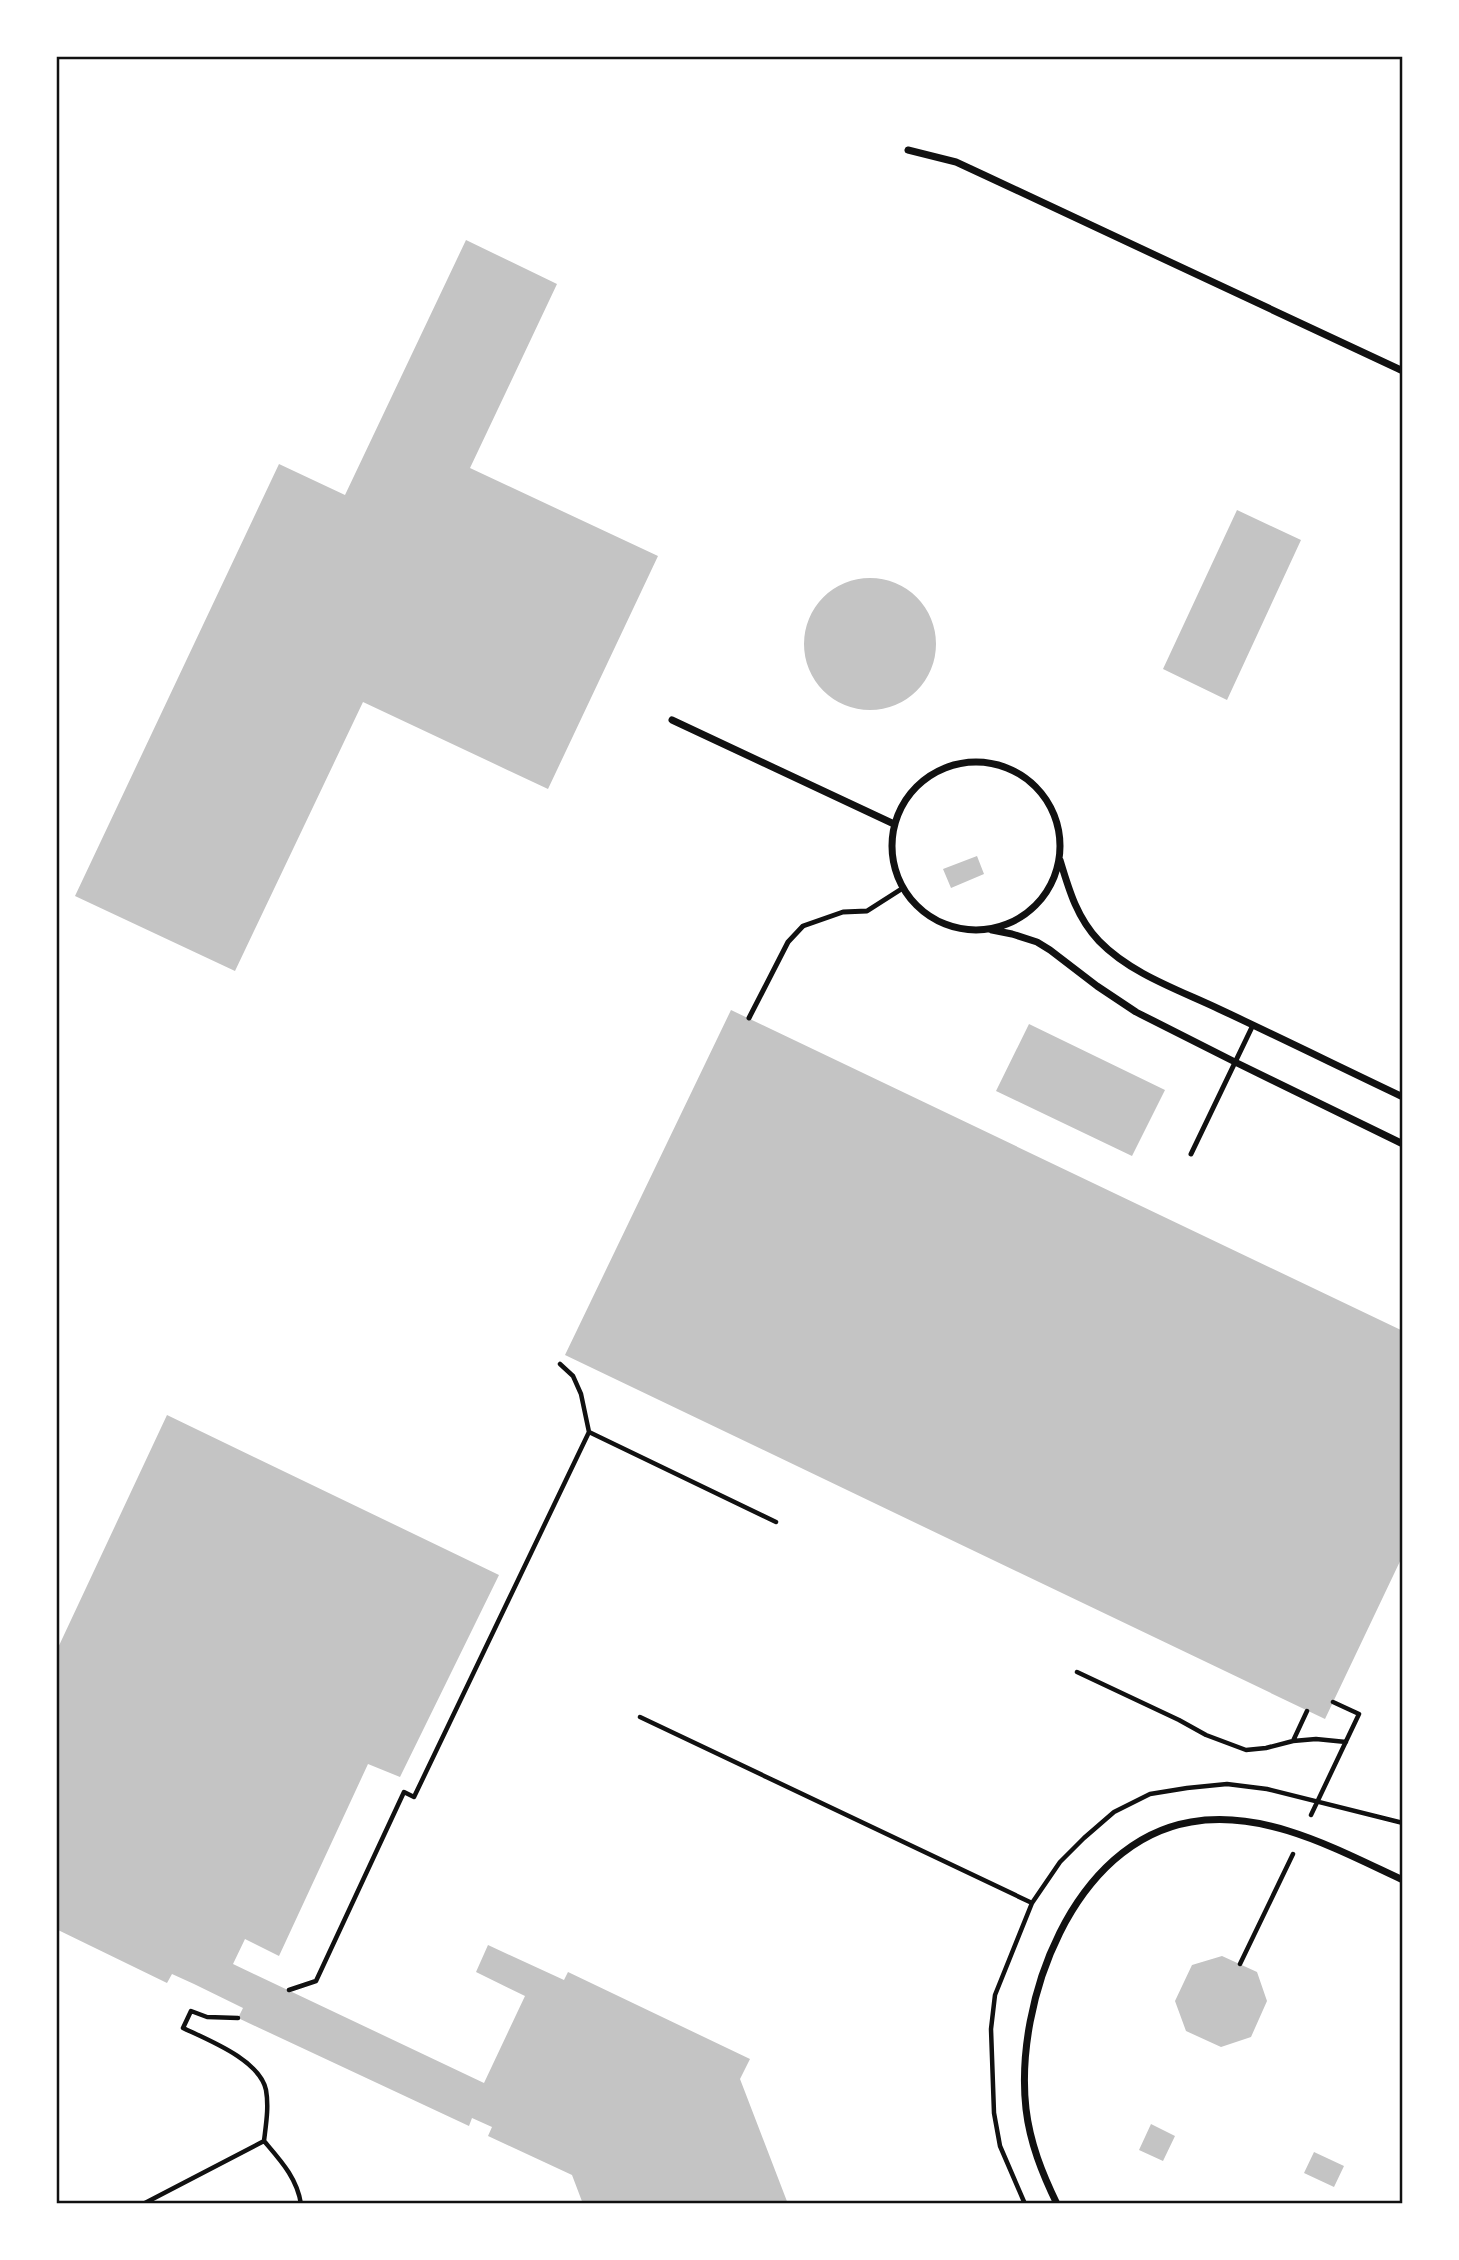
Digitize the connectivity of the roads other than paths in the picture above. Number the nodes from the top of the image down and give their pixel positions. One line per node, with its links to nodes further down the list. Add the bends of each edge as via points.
1 (908, 150): 2 (street, via 984,175)
2 (1403, 371)
3 (672, 720): 4 (street)
4 (894, 824): 5 (street, via 908,796 927,777 967,762 995,764 1032,782 1048,802 1059,828); 6 (street, via 891,848)
5 (1060, 858): 7 (street, via 1051,885 1036,906 1013,922); 9 (street, via 1080,916 1114,955)
6 (903, 888): 7 (street, via 934,920 960,929); 8 (lane, via 867,911 843,912 803,926 788,942)
7 (988, 930): 10 (street, via 1037,942 1119,1002)
8 (749, 1018)
9 (1253, 1025): 10 (lane); 11 (street)
10 (1235, 1062): 12 (street); 13 (lane)
11 (1403, 1097)
12 (1403, 1144)
13 (1191, 1154)
14 (1403, 1880): 15 (street, via 1301,1836 1234,1819 1193,1821 1162,1829 1111,1862 1074,1907 1041,1975 1032,2008 1026,2108 1032,2144)
15 (1057, 2204)

